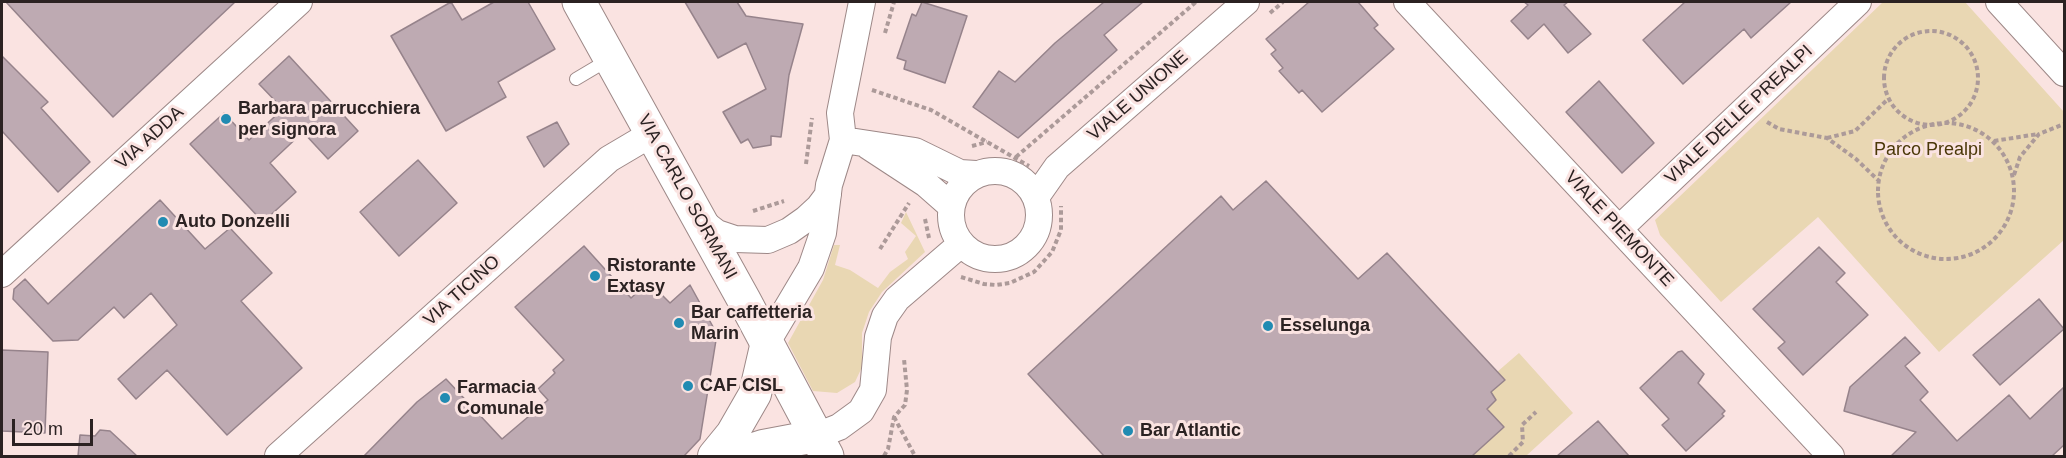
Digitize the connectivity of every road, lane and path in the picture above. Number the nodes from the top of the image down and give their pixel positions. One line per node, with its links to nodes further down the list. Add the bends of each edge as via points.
1 (299, 2): 38 (street, VIA ADDA)
2 (579, 2): 10 (main road, VIA CARLO SORMANI)
3 (862, 2): 23 (street, via 840,113)
4 (1196, 2): 13 (path, via 1016,157 924,107)
5 (1283, 2): 9 (path)
6 (1407, 2): 35 (street, VIALE PIEMONTE)
7 (1858, 2): 16 (street, VIALE DELLE PREALPI)
8 (1999, 2): 11 (street)
9 (1239, 9): 29 (street, VIALE UNIONE, via 1057,167)
10 (611, 58): 12 (lane); 19 (main road, VIA CARLO SORMANI)
11 (2064, 73)
12 (576, 79)
13 (869, 90)
14 (1888, 99): 18 (path, via 1907,119); 18 (path, via 1884,83 1891,53 1916,33 1947,34 1971,54 1977,69 1977,85 1963,113 1950,122); 21 (path, via 1855,130)
15 (814, 106): 24 (path)
16 (1748, 107): 21 (path, via 1779,129); 35 (street, VIALE DELLE PREALPI)
17 (2064, 124): 20 (path)
18 (1934, 125): 22 (path, via 1955,123 1976,129); 27 (path, via 1914,131 1897,144 1885,161)
19 (653, 134): 34 (main road, VIA CARLO SORMANI); 44 (street, VIA TICINO, via 609,159)
20 (2039, 134): 22 (path); 26 (path, via 2020,157)
21 (1827, 138): 27 (path)
22 (1994, 141): 26 (path)
23 (854, 142): 25 (street, via 915,151 960,173); 28 (street); 32 (street, via 926,184)
24 (805, 173)
25 (976, 174): 29 (street, via 993,170 1015,175); 32 (street, via 960,187)
26 (2013, 176): 27 (path, via 2015,198 2009,219 1997,237 1981,251 1960,258 1938,259 1917,254 1899,241 1886,224 1879,203)
27 (1879, 181)
28 (828, 195): 34 (street, via 806,219 768,240 735,239 717,233); 40 (street, via 823,233 811,268)
29 (1047, 196): 36 (street, via 1031,241 1016,254 989,259); 39 (path, via 1061,230 1052,252 1034,272 996,285)
30 (792, 198): 33 (path)
31 (917, 206): 37 (path, via 911,200)
32 (951, 206): 36 (street, via 952,227)
33 (753, 211)
34 (700, 220): 40 (main road, VIA CARLO SORMANI)
35 (1619, 229): 49 (street, VIALE PIEMONTE)
36 (961, 244): 43 (street, via 897,299 885,316 878,337 873,390 861,411)
37 (880, 249)
38 (2, 274)
39 (959, 276)
40 (767, 342): 43 (main road, VIA CARLO SORMANI); 45 (street, via 755,394)
41 (1536, 412): 48 (path, via 1522,425 1523,442)
42 (894, 417): 47 (path)
43 (821, 446): 46 (street, via 763,446)
44 (278, 456)
45 (714, 456)
46 (732, 456)
47 (915, 456)
48 (1509, 456)
49 (1831, 456)

